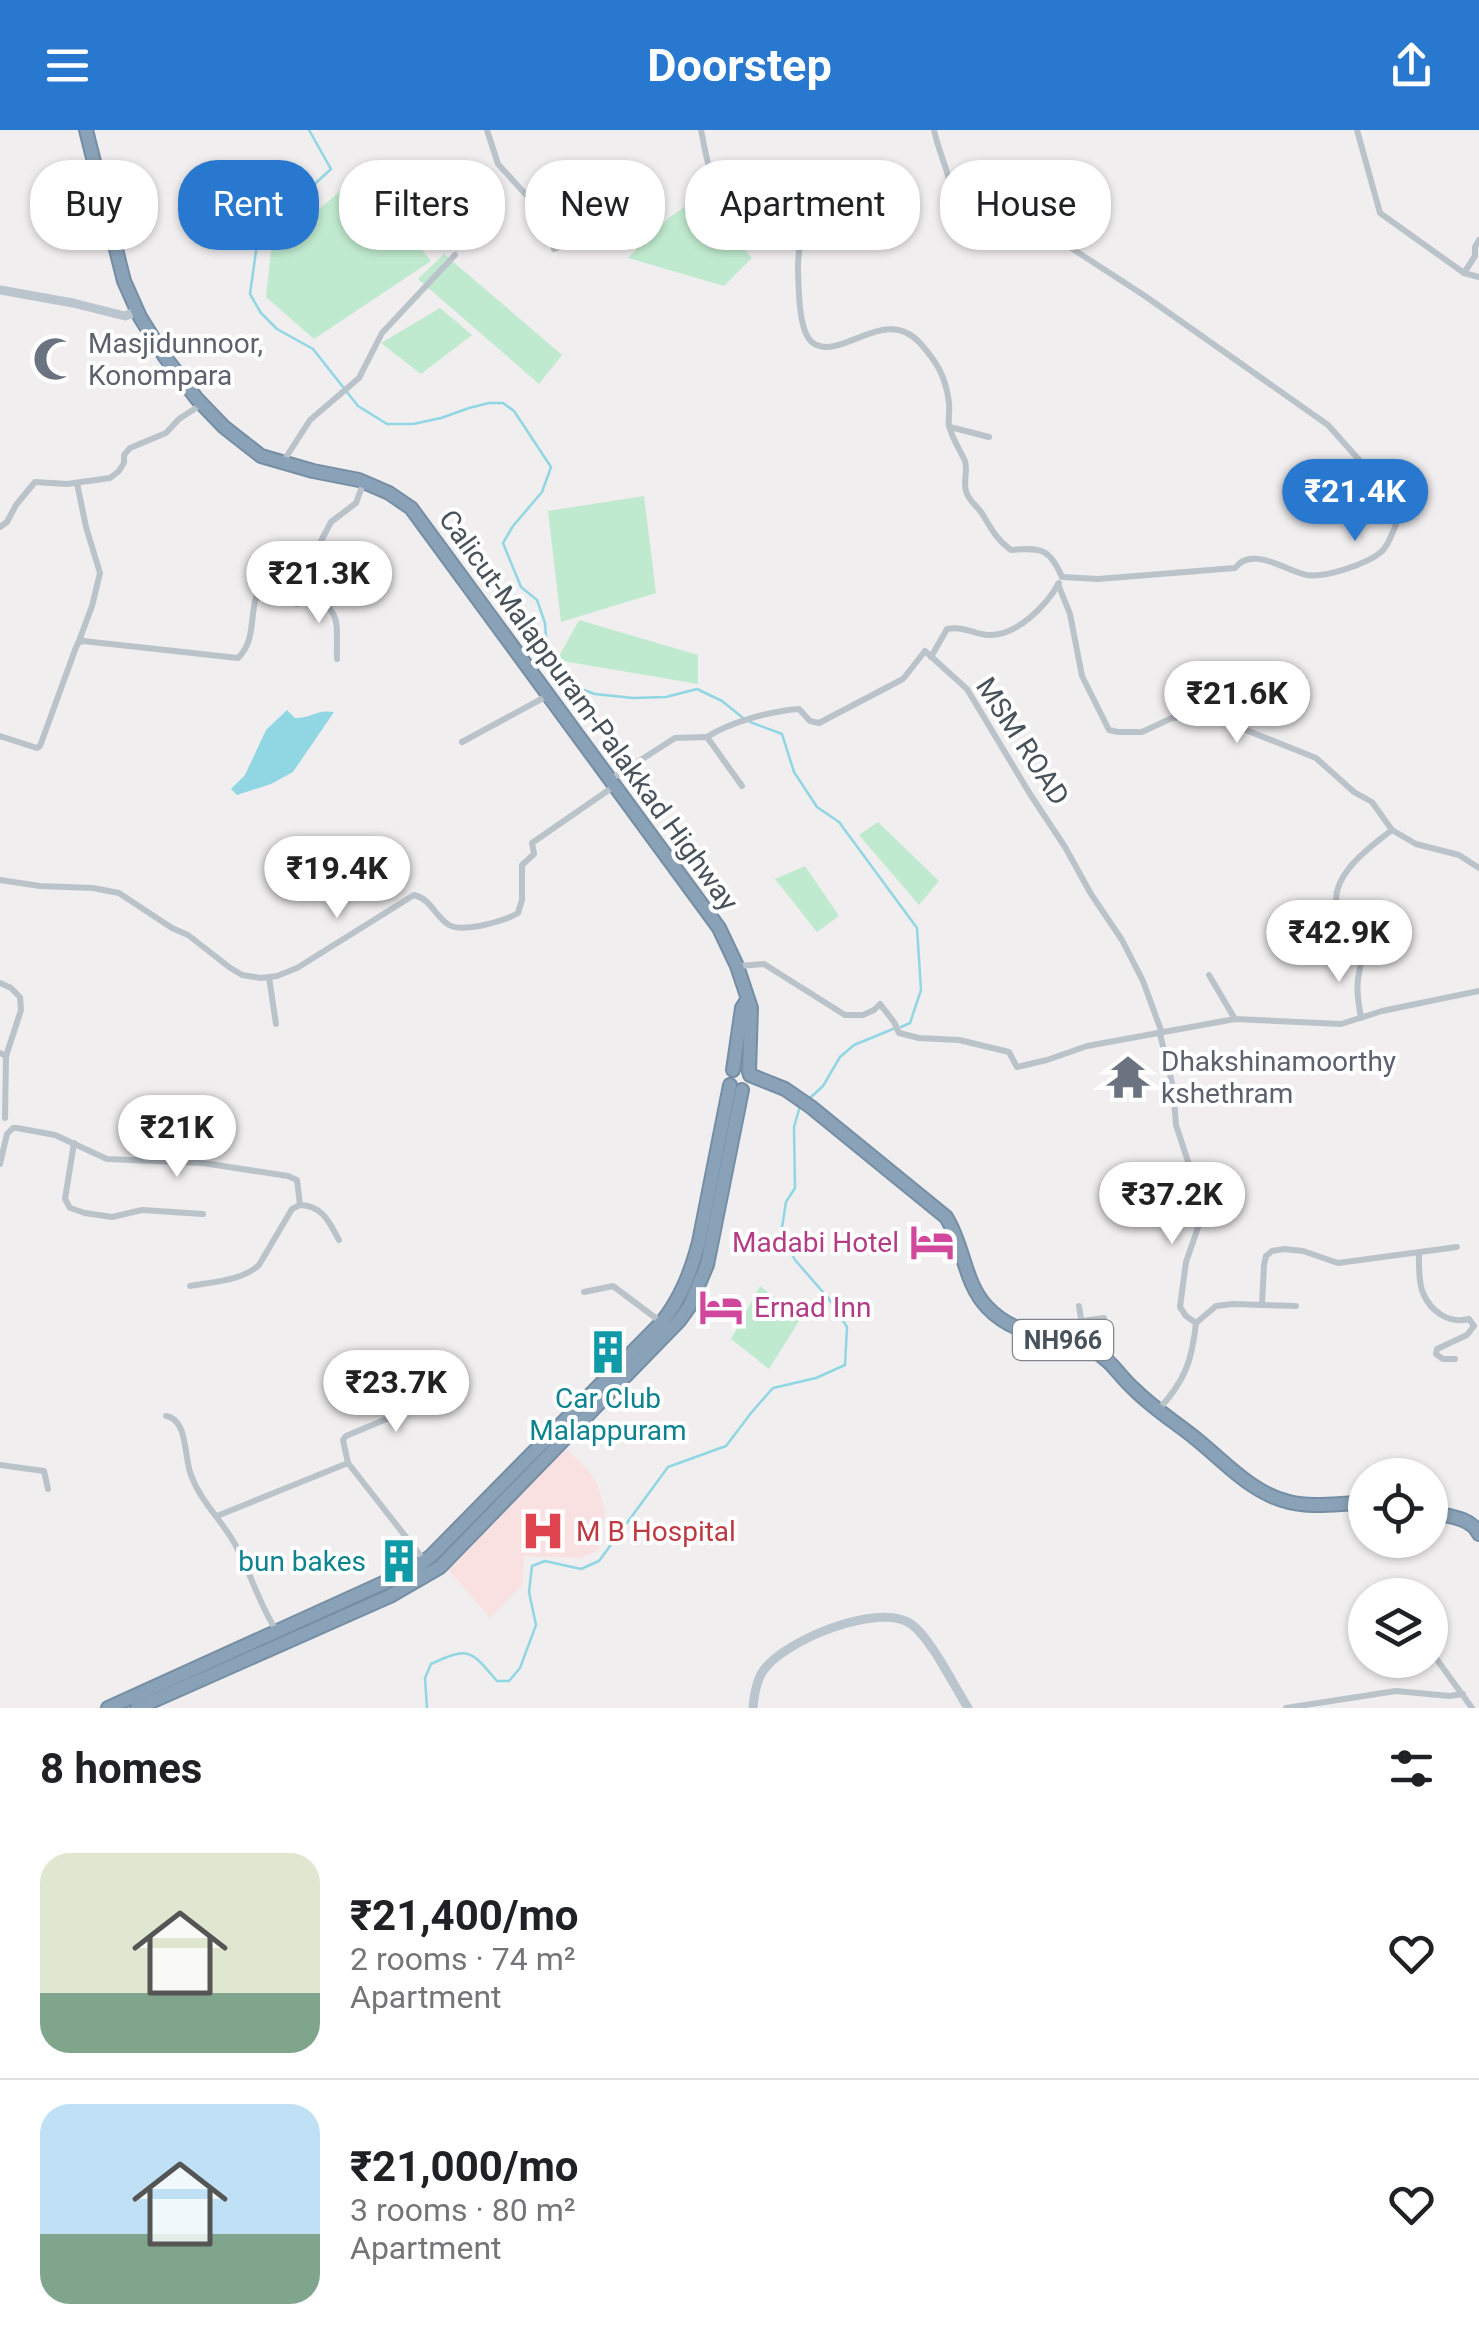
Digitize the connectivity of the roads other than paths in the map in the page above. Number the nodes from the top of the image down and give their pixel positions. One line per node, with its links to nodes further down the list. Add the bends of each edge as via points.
1 (86, 130): 12 (highway, Calicut-Malappuram-Palakkad Highway)
2 (488, 130): 6 (street, via 498,164)
3 (701, 130): 14 (street, via 725,197 782,210 798,227 802,328 809,340 838,346 878,330 915,338 940,368)
4 (934, 130): 20 (street, via 953,200 993,206 1059,240 1328,425 1387,499 1396,525 1383,552 1338,572 1308,575 1250,559 1235,568)
5 (1357, 130): 9 (street, via 1380,213)
6 (525, 194)
7 (1479, 240): 9 (street)
8 (455, 255): 16 (street, via 382,333 359,378 310,420)
9 (1464, 272): 10 (street)
10 (1479, 276)
11 (0, 290): 12 (street)
12 (135, 316): 13 (highway, Calicut-Malappuram-Palakkad Highway)
13 (202, 404): 16 (highway, Calicut-Malappuram-Palakkad Highway, via 261,456); 18 (street, via 166,432 130,448 110,478)
14 (949, 427): 15 (street); 20 (street, via 967,466 968,497 998,541 1011,550 1046,552)
15 (989, 437)
16 (283, 462): 17 (highway, Calicut-Malappuram-Palakkad Highway)
17 (364, 483): 21 (street, via 356,503 325,533); 25 (highway, Calicut-Malappuram-Palakkad Highway, via 411,508)
18 (77, 484): 19 (street, via 34,482); 22 (street, via 100,573)
19 (0, 527)
20 (1060, 581): 23 (street, via 1020,624 989,635 947,629); 31 (street, via 1082,676 1110,730 1142,732 1190,716 1226,722 1316,758 1372,802)
21 (308, 588): 22 (street, via 298,604 256,597 249,642 238,658); 24 (street, via 336,615)
22 (78, 643): 26 (street, via 40,746)
23 (931, 657): 27 (street, via 924,651 903,679 819,723 798,709 784,710); 43 (street, MSM ROAD, via 967,689 1065,846 1143,981)
24 (336, 660)
25 (548, 695): 28 (street); 29 (highway, Calicut-Malappuram-Palakkad Highway)
26 (0, 736)
27 (708, 737): 29 (street, via 675,738); 30 (street)
28 (462, 742)
29 (612, 783): 34 (highway, Calicut-Malappuram-Palakkad Highway, via 718,928); 36 (street, via 532,843 534,854 522,865 518,913 507,920 450,926 414,895 297,968)
30 (742, 786)
31 (1392, 830): 32 (street); 40 (street, via 1335,890 1336,909 1361,961)
32 (1479, 868)
33 (0, 880): 36 (street, via 119,893 242,975)
34 (737, 966): 39 (highway, Calicut-Malappuram-Palakkad Highway); 43 (street, via 764,964 846,1014 863,1015 880,1004 899,1033 1010,1052 1017,1067)
35 (1209, 976): 41 (street)
36 (269, 977): 42 (street)
37 (0, 983): 44 (street, via 20,998 21,1010)
38 (1479, 992): 40 (street)
39 (747, 1000): 45 (highway, Calicut-Malappuram-Palakkad Highway); 45 (highway, Calicut-Malappuram-Palakkad Highway, via 729,1077)
40 (1361, 1018): 41 (street, via 1342,1024)
41 (1235, 1019): 43 (street)
42 (276, 1024)
43 (1161, 1034): 65 (street, MSM ROAD, via 1176,1125 1204,1210 1180,1307)
44 (3, 1055): 46 (street)
45 (743, 1082): 64 (highway, Calicut-Malappuram-Palakkad Highway, via 693,1264); 66 (highway, NH966, via 785,1090 811,1107 946,1218 982,1302 1000,1320); 78 (highway, Calicut-Malappuram-Palakkad Highway, via 706,1266 689,1307)
46 (2, 1118): 47 (street)
47 (9, 1131): 48 (street, via 29,1129); 49 (street)
48 (74, 1143): 50 (street, via 107,1158 202,1162 288,1176 297,1180); 51 (street, via 65,1199 70,1208 112,1217 142,1210)
49 (0, 1164)
50 (300, 1205): 52 (street, via 316,1208); 55 (street, via 253,1271)
51 (203, 1214)
52 (339, 1240)
53 (1456, 1248): 54 (street)
54 (1419, 1252): 57 (street, via 1338,1263 1272,1251); 63 (street, via 1423,1294 1440,1316)
55 (190, 1286)
56 (584, 1292): 64 (street, via 616,1288)
57 (1262, 1305): 59 (street); 65 (street, via 1216,1306)
58 (1079, 1306): 62 (street)
59 (1296, 1306)
60 (1479, 1316): 63 (street)
61 (1104, 1318): 62 (street)
62 (1082, 1321): 66 (street)
63 (1471, 1321): 67 (street, via 1467,1335 1437,1350)
64 (662, 1322): 75 (highway, Calicut-Malappuram-Palakkad Highway)
65 (1196, 1323): 69 (street, via 1186,1373)
66 (1085, 1346): 69 (highway, NH966, via 1110,1360)
67 (1455, 1359)
68 (432, 1400): 71 (street, via 346,1436)
69 (1159, 1409): 74 (highway, NH966, via 1246,1482 1290,1503)
70 (166, 1416): 76 (street, via 180,1422 188,1466 204,1504)
71 (348, 1463): 76 (street); 80 (street)
72 (0, 1465): 73 (street, via 44,1471)
73 (48, 1489)
74 (1348, 1504)
75 (474, 1510): 78 (highway); 80 (highway, Calicut-Malappuram-Palakkad Highway)
76 (217, 1516): 81 (street)
77 (1448, 1516): 79 (highway, via 1467,1521)
78 (486, 1520): 85 (highway, Calicut-Malappuram-Palakkad Highway, via 420,1580)
79 (1479, 1534)
80 (425, 1561): 81 (highway, Calicut-Malappuram-Palakkad Highway)
81 (276, 1631): 84 (highway, Calicut-Malappuram-Palakkad Highway)
82 (1448, 1674): 83 (street)
83 (1463, 1694): 88 (street, via 1396,1690); 89 (street)
84 (108, 1708)
85 (137, 1708)
86 (753, 1708): 87 (street, via 761,1672 775,1657 813,1636 882,1616 900,1618 924,1636)
87 (968, 1708)
88 (1286, 1708)
89 (1472, 1708)

